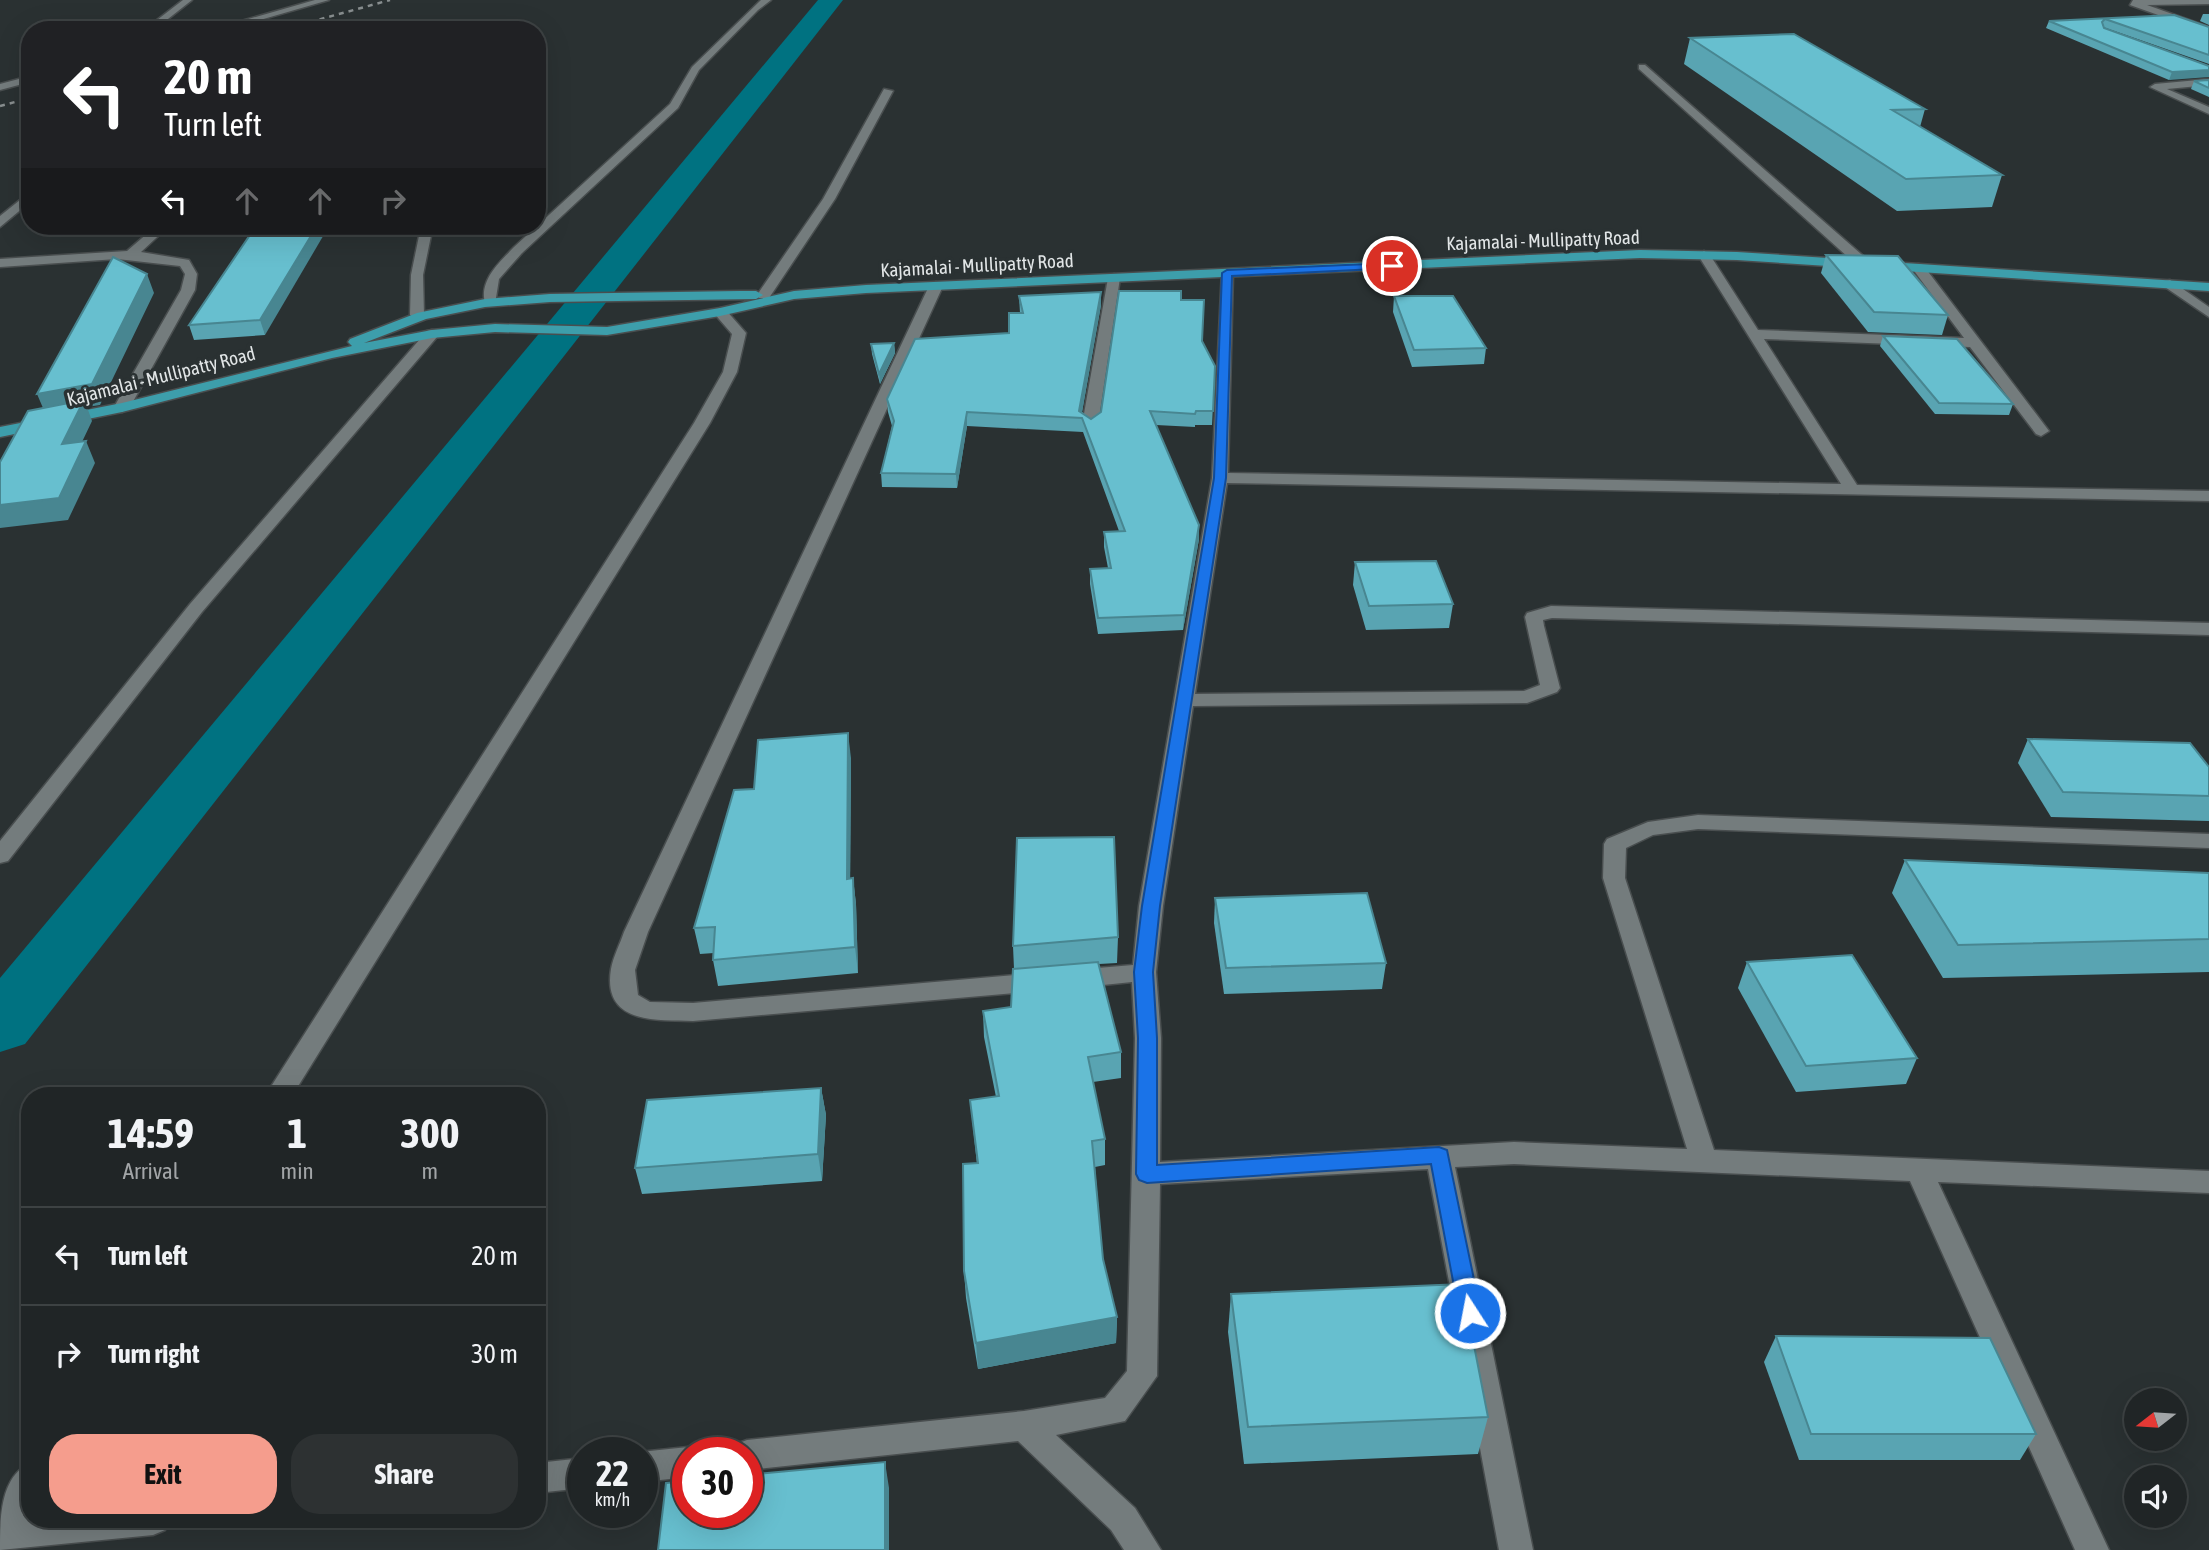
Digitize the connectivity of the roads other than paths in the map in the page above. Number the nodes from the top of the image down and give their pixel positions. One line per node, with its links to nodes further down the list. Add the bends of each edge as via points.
1 (188, 0): 6 (street)
2 (325, 0): 7 (street)
3 (767, 0): 17 (street, via 695,69 674,106)
4 (2194, 1): 5 (street); 8 (street, via 2133,3)
5 (2209, 1)
6 (160, 21)
7 (247, 21)
8 (2209, 30)
9 (1642, 67): 24 (street)
10 (21, 81): 12 (street)
11 (2209, 82): 14 (street, via 2155,87)
12 (0, 87)
13 (888, 90): 31 (street, via 829,200)
14 (2209, 111)
15 (21, 203): 16 (street)
16 (0, 223)
17 (546, 224)
18 (153, 235): 22 (street)
19 (425, 235): 36 (street, via 417,275)
20 (534, 235): 33 (street, via 493,279)
21 (1704, 255): 24 (main road, Kajamalai - Mullipatty Road); 26 (main road, Kajamalai - Mullipatty Road); 38 (street)
22 (129, 256): 23 (street); 41 (street, via 185,263 191,274 188,290)
23 (0, 262)
24 (1864, 264): 25 (main road, Kajamalai - Mullipatty Road)
25 (1918, 268): 28 (main road, Kajamalai - Mullipatty Road); 39 (street)
26 (1227, 273): 27 (main road, Kajamalai - Mullipatty Road); 45 (street)
27 (1114, 278): 29 (main road, Kajamalai - Mullipatty Road); 42 (street)
28 (2170, 284): 30 (main road, Kajamalai - Mullipatty Road); 35 (street)
29 (936, 286): 32 (main road, Kajamalai - Mullipatty Road); 52 (street, via 636,932 622,970 626,999 646,1011 693,1012)
30 (2209, 287)
31 (764, 295): 32 (main road, Kajamalai - Mullipatty Road); 33 (main road, Kajamalai - Mullipatty Road)
32 (794, 295): 34 (main road, Kajamalai - Mullipatty Road)
33 (490, 301): 36 (main road, Kajamalai - Mullipatty Road)
34 (720, 312): 37 (main road, Kajamalai - Mullipatty Road, via 607,331 495,328); 53 (street, via 739,333 730,372 702,423)
35 (2209, 313)
36 (417, 315): 40 (main road, Kajamalai - Mullipatty Road)
37 (432, 334): 40 (main road, Kajamalai - Mullipatty Road); 51 (street, via 196,608)
38 (1752, 334): 39 (street); 46 (street)
39 (1975, 343): 43 (street)
40 (331, 354): 41 (main road, Kajamalai - Mullipatty Road)
41 (122, 407): 44 (main road, Kajamalai - Mullipatty Road)
42 (1090, 425)
43 (2041, 431)
44 (0, 432)
45 (1220, 478): 46 (street); 49 (street)
46 (1852, 489): 47 (street)
47 (2209, 496)
48 (2209, 629): 49 (street, via 1551,612 1534,617 1533,629 1550,673 1550,688 1527,696)
49 (1184, 700): 52 (street)
50 (2209, 841): 55 (street, via 1698,822 1648,830 1615,844 1614,878)
51 (0, 856)
52 (1144, 972): 57 (street)
53 (284, 1087)
54 (1439, 1156): 55 (street, via 1514,1153); 57 (street); 68 (street)
55 (1704, 1161): 56 (street)
56 (1919, 1170): 58 (street); 69 (street)
57 (1147, 1174): 59 (street, via 1142,1376 1114,1411)
58 (2209, 1182)
59 (1024, 1426): 60 (street); 67 (street, via 1123,1519)
60 (763, 1453)
61 (567, 1475): 62 (street)
62 (546, 1477)
63 (21, 1492): 64 (street)
64 (0, 1524)
65 (67, 1528): 66 (street)
66 (0, 1535)
67 (1144, 1550)
68 (1516, 1550)
69 (2092, 1550)

